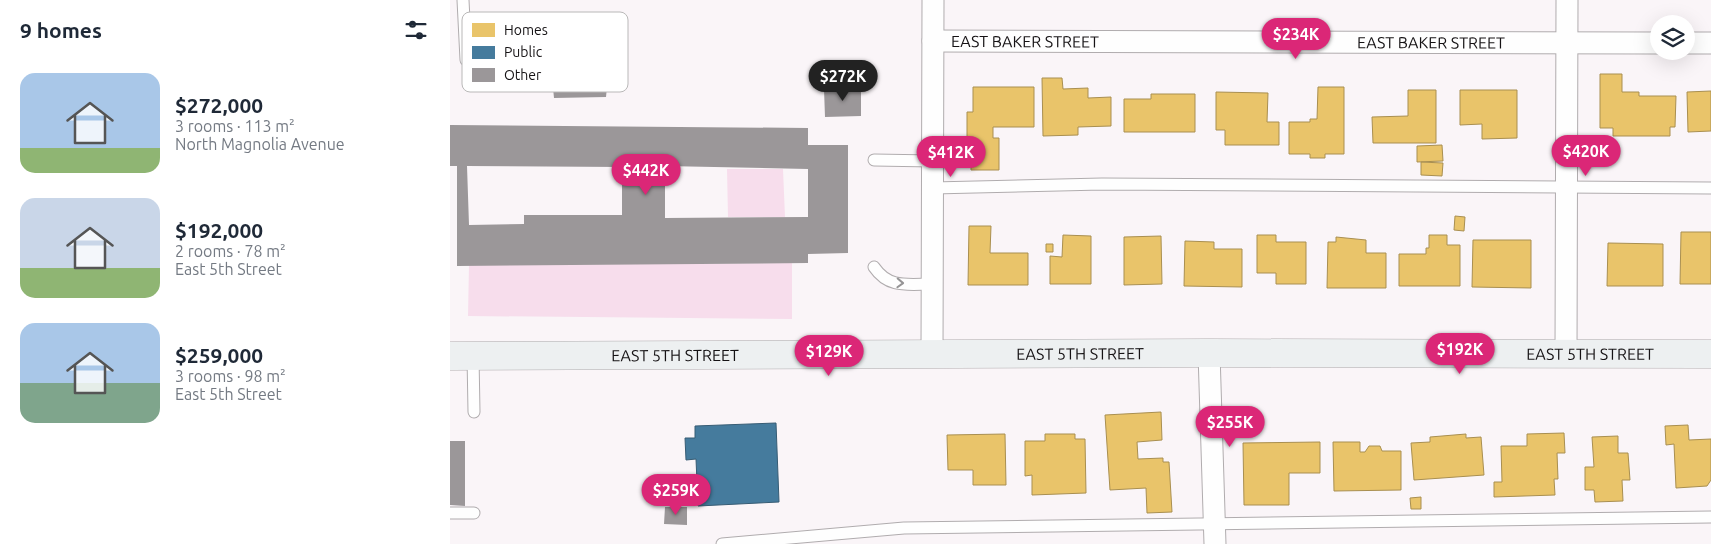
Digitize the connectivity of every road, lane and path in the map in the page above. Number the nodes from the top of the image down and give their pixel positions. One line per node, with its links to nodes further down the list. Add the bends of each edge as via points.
1 (932, 0): 3 (street)
2 (1567, 0): 4 (street)
3 (933, 41): 4 (street, EAST BAKER STREET); 9 (street)
4 (1567, 43): 5 (street, EAST BAKER STREET); 11 (street)
5 (1650, 43)
6 (1695, 43): 7 (street)
7 (1711, 44)
8 (874, 160): 9 (lane)
9 (933, 161): 10 (street)
10 (933, 188): 11 (lane, via 1102,184); 14 (street)
11 (1568, 188): 12 (lane); 16 (street)
12 (1711, 188)
13 (874, 267): 14 (lane, one-way to 14, via 891,283)
14 (933, 284): 19 (street)
15 (1209, 353): 16 (street, EAST 5TH STREET); 19 (street, EAST 5TH STREET); 24 (street)
16 (1566, 354): 17 (street, EAST 5TH STREET)
17 (1711, 354)
18 (461, 356): 19 (street, EAST 5TH STREET); 20 (lane)
19 (932, 356)
20 (474, 412)
21 (450, 512): 22 (lane)
22 (474, 513)
23 (1711, 517): 24 (lane)
24 (1215, 523): 25 (lane, via 904,528); 26 (street)
25 (722, 544)
26 (1215, 544)

